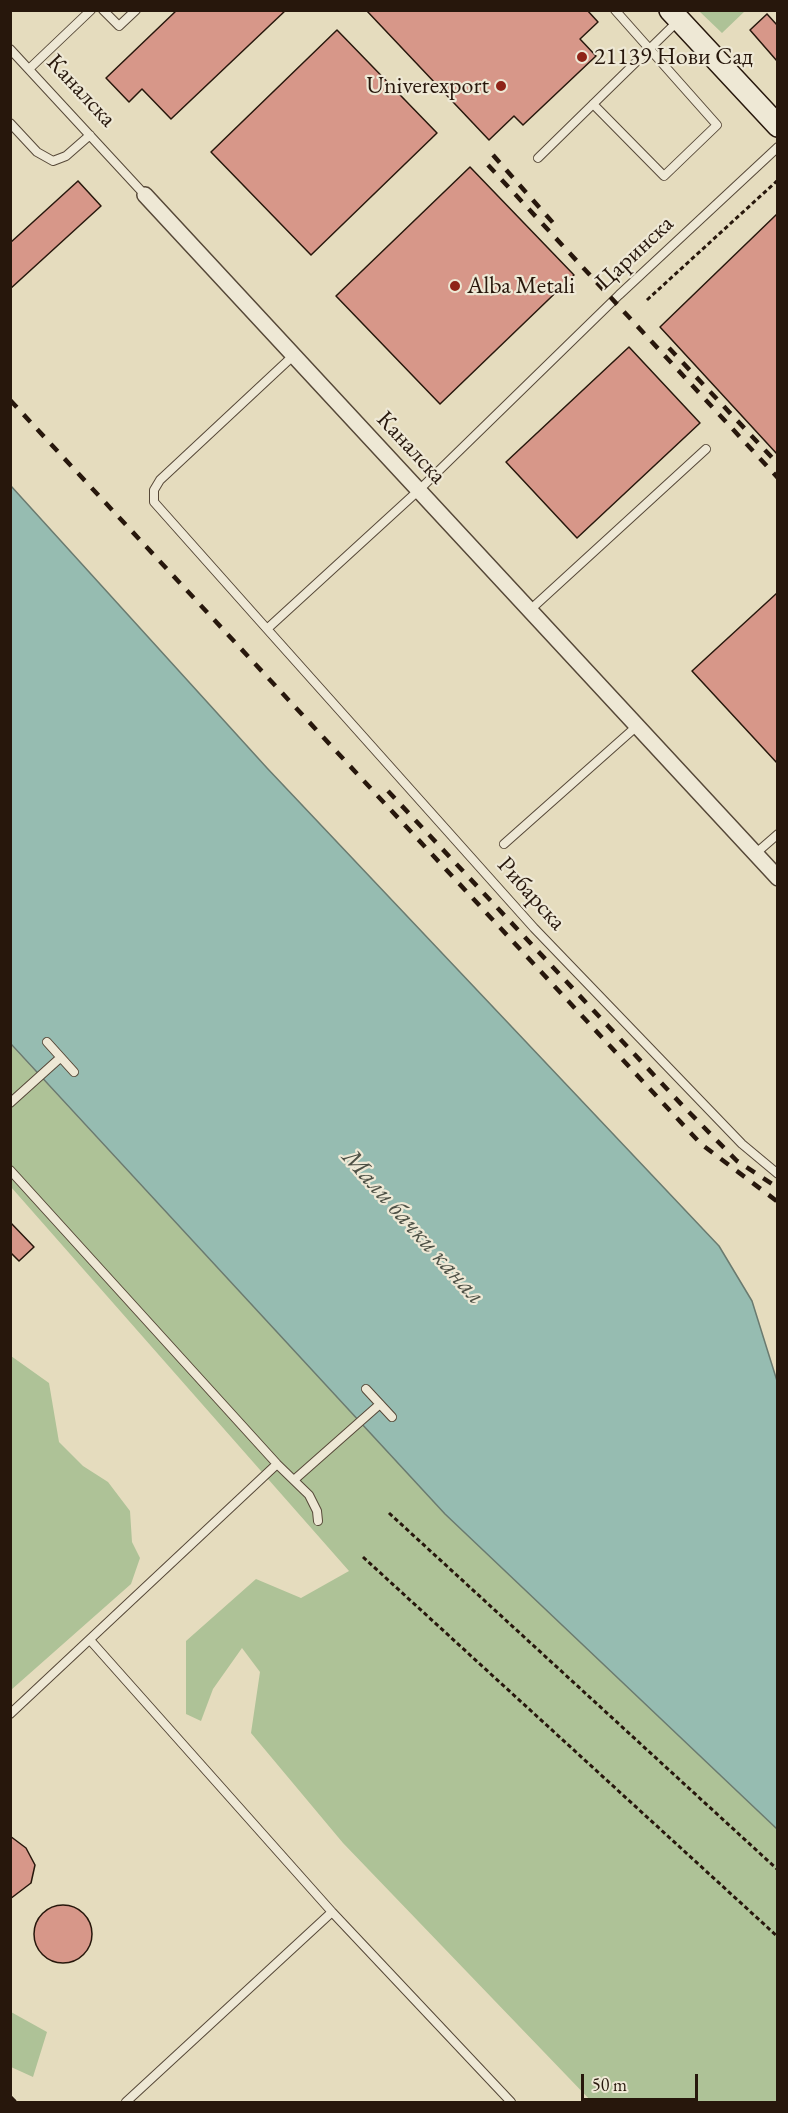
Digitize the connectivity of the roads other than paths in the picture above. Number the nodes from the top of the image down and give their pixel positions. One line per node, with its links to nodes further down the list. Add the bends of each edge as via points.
1 (91, 10): 8 (lane)
2 (103, 10): 3 (lane, via 119,26)
3 (136, 10)
4 (615, 10): 7 (lane)
5 (675, 15): 7 (lane); 11 (street)
6 (10, 49): 8 (lane, Каналска)
7 (649, 49): 9 (lane); 9 (lane, via 717,125 664,176)
8 (29, 69): 12 (lane, Каналска)
9 (593, 104): 14 (lane)
10 (10, 123): 12 (lane, via 37,152 53,161 66,156)
11 (777, 126)
12 (90, 135): 15 (lane, Каналска)
13 (777, 147): 18 (lane, Царинска)
14 (538, 158)
15 (145, 195): 16 (street, Каналска)
16 (294, 355): 18 (street, Каналска); 20 (lane, Рибарска, via 153,490 154,502)
17 (706, 449): 19 (lane)
18 (419, 490): 19 (street, Каналска); 20 (lane, Царинска)
19 (530, 610): 21 (street, Каналска)
20 (267, 629): 31 (lane, Рибарска, via 534,928 742,1144)
21 (637, 726): 23 (lane); 24 (street, Каналска)
22 (777, 834): 24 (lane)
23 (504, 844)
24 (755, 854): 25 (street, Каналска)
25 (777, 878)
26 (46, 1042): 27 (lane)
27 (60, 1058): 28 (lane); 29 (lane)
28 (74, 1072)
29 (10, 1103)
30 (10, 1170): 35 (lane)
31 (777, 1174)
32 (366, 1389): 33 (lane)
33 (380, 1404): 34 (lane); 36 (lane)
34 (392, 1417)
35 (277, 1464): 36 (lane); 38 (lane)
36 (294, 1480): 37 (lane, via 311,1498)
37 (318, 1521)
38 (90, 1640): 39 (lane); 40 (lane)
39 (10, 1714)
40 (332, 1912): 41 (lane); 42 (lane)
41 (126, 2103)
42 (511, 2103)

